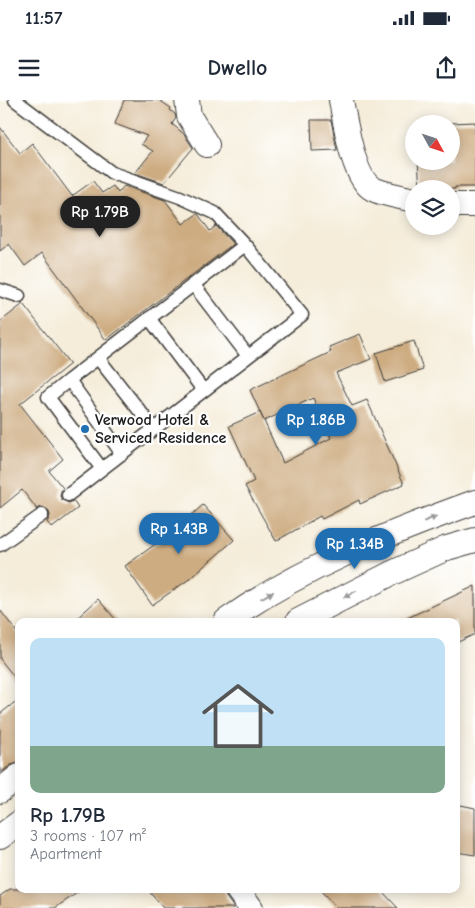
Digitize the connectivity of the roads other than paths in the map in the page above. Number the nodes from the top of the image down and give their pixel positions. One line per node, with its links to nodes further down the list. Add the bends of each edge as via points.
1 (15, 100): 8 (lane, via 112,173 215,213)
2 (187, 100): 4 (street, via 189,116)
3 (341, 100): 5 (street, via 349,141 362,178 372,188)
4 (207, 145)
5 (405, 197)
6 (460, 205): 7 (street)
7 (475, 205)
8 (245, 245): 9 (lane); 13 (lane, via 302,314)
9 (193, 284): 12 (lane); 13 (lane)
10 (0, 290): 11 (lane)
11 (19, 296)
12 (149, 318): 14 (lane); 16 (lane)
13 (248, 356): 16 (lane)
14 (98, 358): 15 (lane); 17 (lane)
15 (69, 380): 18 (lane); 19 (lane, via 48,397)
16 (203, 390): 17 (lane)
17 (154, 429): 18 (lane)
18 (122, 454): 19 (lane)
19 (102, 469): 20 (lane)
20 (68, 495)
21 (466, 505): 23 (street); 25 (street, one-way to 21, via 289,582 355,549)
22 (42, 515): 24 (lane)
23 (469, 542): 26 (street, one-way to 26, via 447,548 392,573)
24 (0, 545)
25 (230, 618)
26 (304, 618)
27 (15, 779): 28 (street)
28 (0, 791)
29 (15, 826): 30 (street)
30 (0, 837)
31 (240, 893): 32 (street)
32 (251, 908)

